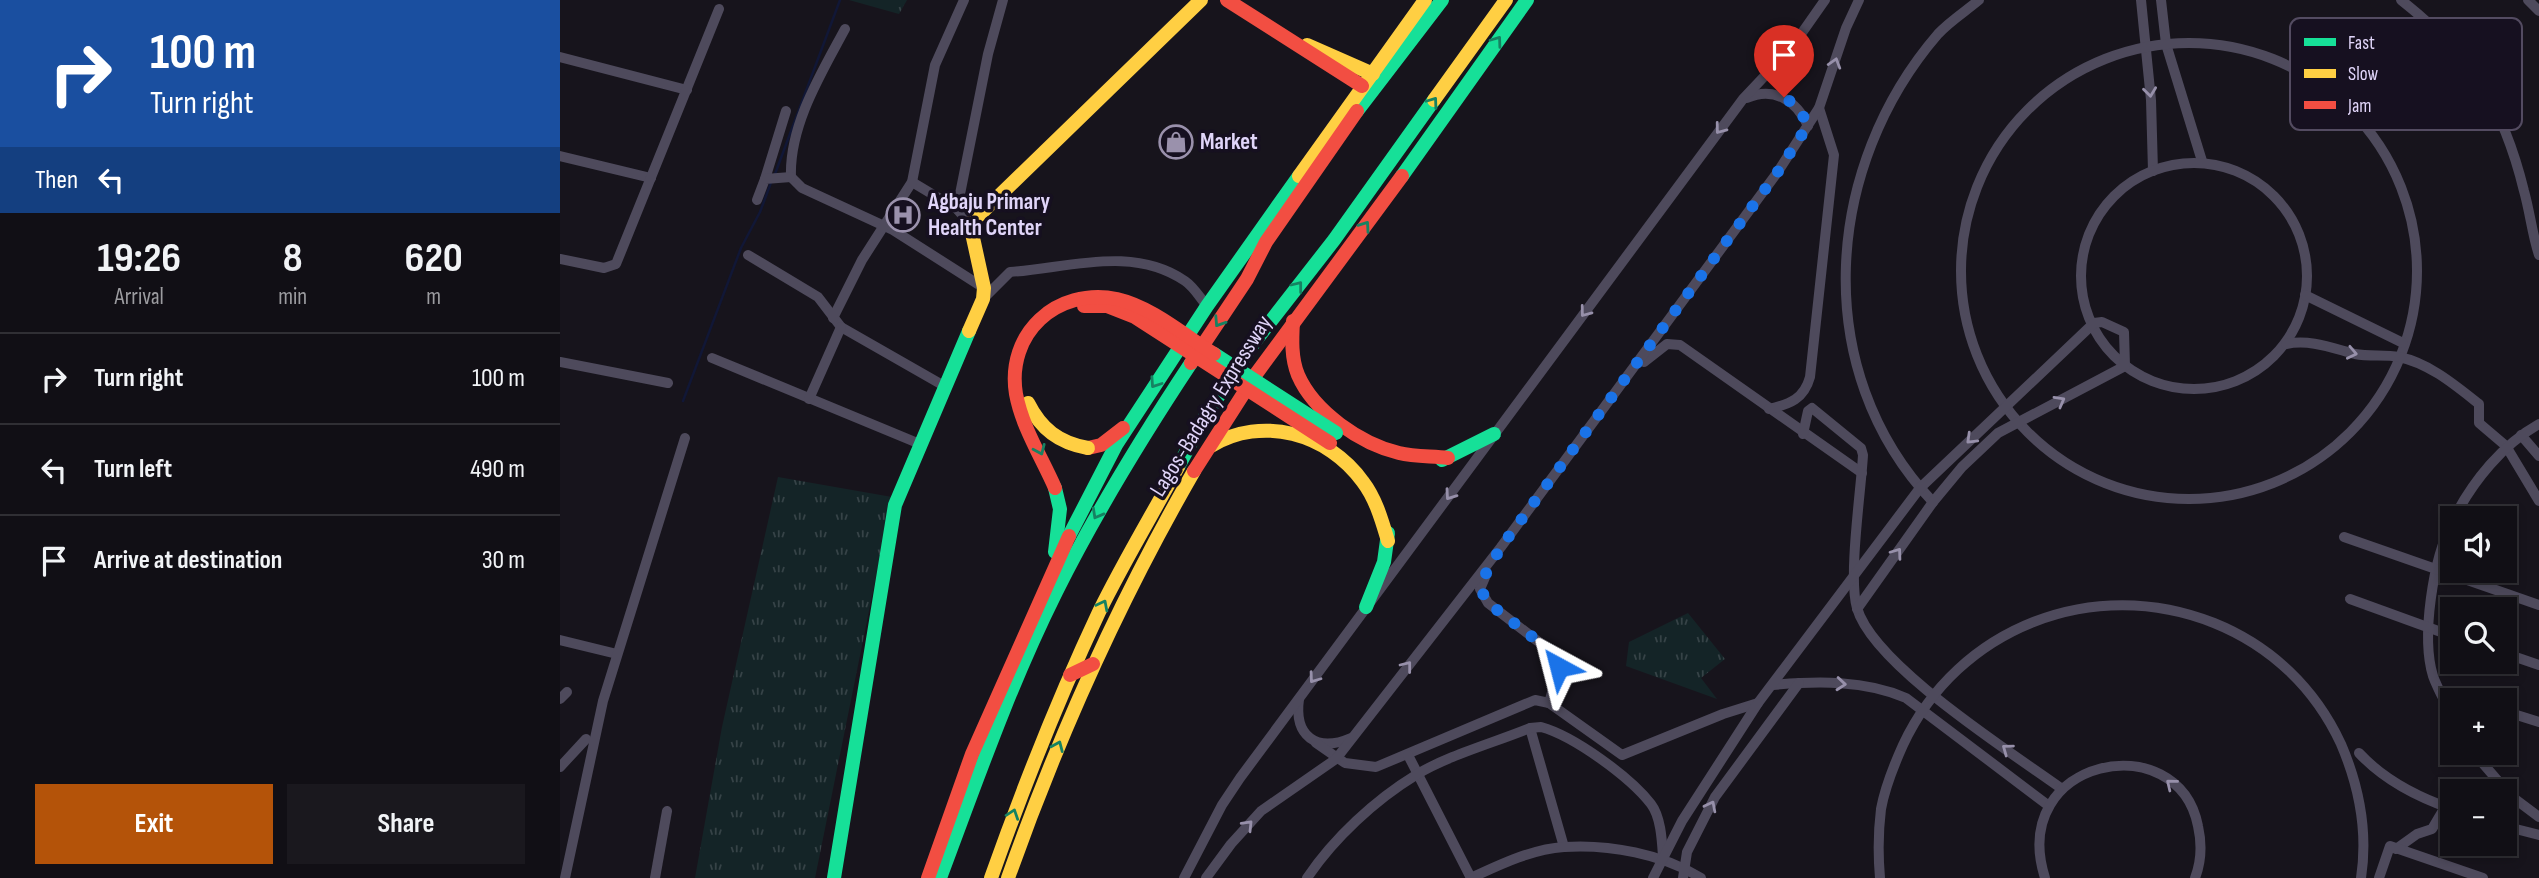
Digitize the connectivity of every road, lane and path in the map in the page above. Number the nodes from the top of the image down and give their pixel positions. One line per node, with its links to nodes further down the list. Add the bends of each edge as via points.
1 (964, 0): 39 (street, via 935,65)
2 (1003, 0): 41 (street)
3 (1201, 0): 42 (main road)
4 (1227, 0): 26 (main road)
5 (1239, 0): 25 (main road, via 1304,43)
6 (1425, 0): 25 (main road)
7 (1442, 0): 141 (main road, Lagos-Badagry Expressway, one-way to 141, via 1266,242 1247,279 1130,455 1055,593 1003,709)
8 (1506, 0): 102 (main road, Lagos-Badagry Expressway, one-way to 8, via 1207,413)
9 (1527, 0): 51 (main road, Lagos-Badagry Expressway, one-way to 9, via 1349,249)
10 (1825, 0): 28 (street, via 1792,47)
11 (1859, 0): 29 (street, one-way to 11)
12 (1979, 0): 80 (street, via 1940,32 1901,85 1880,120 1849,216 1847,323 1858,369 1884,431)
13 (2141, 0): 22 (street)
14 (2161, 0): 21 (street)
15 (2401, 0): 19 (street)
16 (2528, 0): 18 (street)
17 (719, 9): 27 (street)
18 (2539, 11)
19 (2421, 18)
20 (845, 29): 38 (street)
21 (2166, 44): 22 (street); 24 (street, via 2236,47); 35 (street)
22 (2144, 49): 36 (street, one-way to 36); 64 (street, via 2098,63 2049,91 2016,123 1980,182 1963,248 1963,300 1975,350)
23 (560, 57): 27 (street)
24 (2290, 68)
25 (1373, 74): 26 (main road)
26 (1362, 86): 49 (main road)
27 (687, 90): 37 (street)
28 (1743, 99): 31 (street, via 1760,93 1784,97 1798,107); 69 (street, one-way to 69)
29 (1819, 108): 31 (street); 65 (street, via 1834,155 1810,377 1800,397)
30 (786, 111): 38 (street)
31 (1808, 125): 60 (street)
32 (2371, 130): 54 (street, via 2397,170 2412,211 2418,260 2416,302)
33 (2504, 130): 45 (street)
34 (560, 156): 37 (street)
35 (2202, 161): 36 (street); 48 (street, via 2253,178 2278,200 2302,252)
36 (2153, 172): 52 (street, via 2123,187 2095,219 2081,266)
37 (651, 177): 46 (street, via 616,264 604,268)
38 (776, 178): 40 (street); 43 (street)
39 (912, 182): 41 (street); 43 (street)
40 (757, 200)
41 (957, 209): 42 (street)
42 (970, 224): 47 (main road)
43 (882, 227): 47 (street, via 898,233); 50 (street)
44 (748, 255): 50 (street, via 818,297)
45 (2539, 255)
46 (560, 259)
47 (983, 293): 49 (street, via 1010,272 1067,263 1144,261 1187,282); 62 (main road)
48 (2305, 295): 54 (street); 55 (street)
49 (1207, 306): 66 (main road, one-way to 66)
50 (833, 318): 53 (street)
51 (1293, 319): 76 (main road, Lagos-Badagry Expressway); 78 (main road, via 1291,348 1296,373 1320,407 1386,449)
52 (2091, 325): 59 (street); 59 (street, via 2102,322 2124,332); 64 (street)
53 (841, 327): 62 (street); 63 (street)
54 (2403, 343): 56 (street)
55 (2286, 344): 56 (street, one-way to 56, via 2302,340 2361,355); 59 (street, via 2237,381 2199,390 2146,379)
56 (2399, 357): 67 (street, via 2364,418 2338,445 2277,484 2237,496 2185,501 2130,494 2071,468); 75 (street, via 2422,365 2479,404 2479,423)
57 (712, 358): 63 (street)
58 (560, 362): 61 (street)
59 (2125, 366): 67 (street, one-way to 59)
60 (1629, 375): 65 (street, via 1661,347 1680,345); 86 (street)
61 (668, 383)
62 (946, 387): 74 (main road)
63 (809, 398): 74 (street)
64 (2004, 407): 67 (street); 80 (street, one-way to 80)
65 (1769, 410): 70 (street)
66 (1129, 423): 73 (main road, bridge, via 1101,445 1088,448 1057,439 1041,425 1028,402 1024,368 1033,341 1053,318 1098,305 1120,310); 88 (main road)
67 (2019, 423): 82 (street, via 1998,433)
68 (2539, 424): 71 (street)
69 (1494, 434): 78 (main road); 93 (street, one-way to 93)
70 (1803, 434): 79 (street); 79 (street, via 1812,408 1861,447)
71 (2521, 435): 75 (street); 77 (street)
72 (685, 438): 98 (street)
73 (1333, 438): 78 (main road, via 1394,462 1419,464); 85 (main road, via 1377,485 1386,508); 88 (main road, one-way to 88, bridge, via 1140,307 1110,297 1086,296 1057,304 1025,337 1015,383 1020,406 1055,488 1060,519)
74 (920, 444): 139 (main road, via 893,517)
75 (2506, 446): 81 (street); 83 (street)
76 (1206, 450): 85 (main road, via 1254,429 1307,440 1339,458 1362,479 1379,508); 100 (main road, Lagos-Badagry Expressway, via 1132,581)
77 (2539, 456)
78 (1448, 458)
79 (1862, 473): 90 (street)
80 (1920, 488): 82 (street); 90 (street)
81 (2539, 501)
82 (1933, 502): 94 (street, one-way to 82)
83 (2461, 506)
84 (2344, 537): 89 (street)
85 (1388, 541): 93 (main road)
86 (1501, 547): 108 (street, via 1481,583 1482,596 1557,656 1559,667); 114 (street, one-way to 86)
87 (2440, 555): 89 (street)
88 (1054, 565): 140 (main road, via 972,754)
89 (2435, 568): 92 (street); 95 (street)
90 (1855, 573): 94 (street); 104 (street)
91 (2350, 599): 95 (street)
92 (2539, 605)
93 (1366, 607): 107 (street, one-way to 107)
94 (1857, 609): 106 (street, via 1889,658)
95 (2429, 628): 96 (street); 105 (street, via 2433,675)
96 (2440, 632)
97 (560, 640): 98 (street)
98 (617, 654): 134 (street, via 590,751)
99 (2517, 657): 101 (street)
100 (1093, 664): 102 (main road); 143 (main road, Lagos-Badagry Expressway, one-way to 100, via 1038,792)
101 (2539, 665)
102 (1070, 675): 142 (main road, Lagos-Badagry Expressway, one-way to 102)
103 (1799, 683): 104 (street); 110 (street, one-way to 110, via 1883,690 1906,698); 136 (street, one-way to 103, via 1687,852 1715,797)
104 (1773, 685): 109 (street)
105 (2440, 691)
106 (1933, 694): 110 (street); 123 (street, one-way to 106); 153 (street, via 1965,661 1997,638 2066,609 2139,605 2188,612 2236,631 2299,679 2336,734 2359,798)
107 (1299, 699): 116 (street, via 1300,725); 144 (street, via 1222,805)
108 (1549, 703): 109 (street, via 1622,755); 118 (street, via 1529,702)
109 (1758, 703): 135 (street, via 1682,821)
110 (1921, 710): 125 (street); 150 (street, via 1891,770 1881,807)
111 (2517, 715): 112 (street)
112 (2539, 722)
113 (1530, 728): 122 (street); 131 (street); 135 (street, via 1549,729 1614,767 1651,804)
114 (1353, 737): 116 (street); 119 (street)
115 (586, 740): 121 (street)
116 (1316, 743): 119 (street)
117 (2359, 753): 124 (street, via 2372,768 2409,792)
118 (1408, 755): 119 (street, via 1376,767); 122 (street)
119 (1336, 760): 145 (street, one-way to 119, via 1262,811)
120 (2484, 765): 127 (street, via 2511,796)
121 (560, 767)
122 (1416, 774): 146 (street, via 1362,816); 147 (street)
123 (2062, 789): 125 (street); 152 (street, one-way to 123, via 2201,842 2197,820 2168,780 2144,768 2111,765 2078,777)
124 (2440, 804)
125 (2049, 806): 151 (street, via 2039,831)
126 (667, 811): 138 (street)
127 (2539, 817)
128 (2440, 818): 133 (street, via 2431,829)
129 (2517, 830): 130 (street)
130 (2539, 835)
131 (1563, 847): 135 (street, via 1600,848); 147 (street)
132 (560, 849): 134 (street)
133 (2396, 849): 154 (street, via 2387,849); 155 (street)
134 (572, 851): 137 (street)
135 (1663, 860): 136 (street); 148 (street)
136 (1684, 873): 149 (street)
137 (565, 878)
138 (655, 878)
139 (834, 878)
140 (928, 878)
141 (940, 878)
142 (991, 878)
143 (1008, 878)
144 (1184, 878)
145 (1206, 878)
146 (1307, 878)
147 (1471, 878)
148 (1653, 878)
149 (1702, 878)
150 (1880, 878)
151 (2045, 878)
152 (2194, 878)
153 (2361, 878)
154 (2379, 878)
155 (2483, 878)

